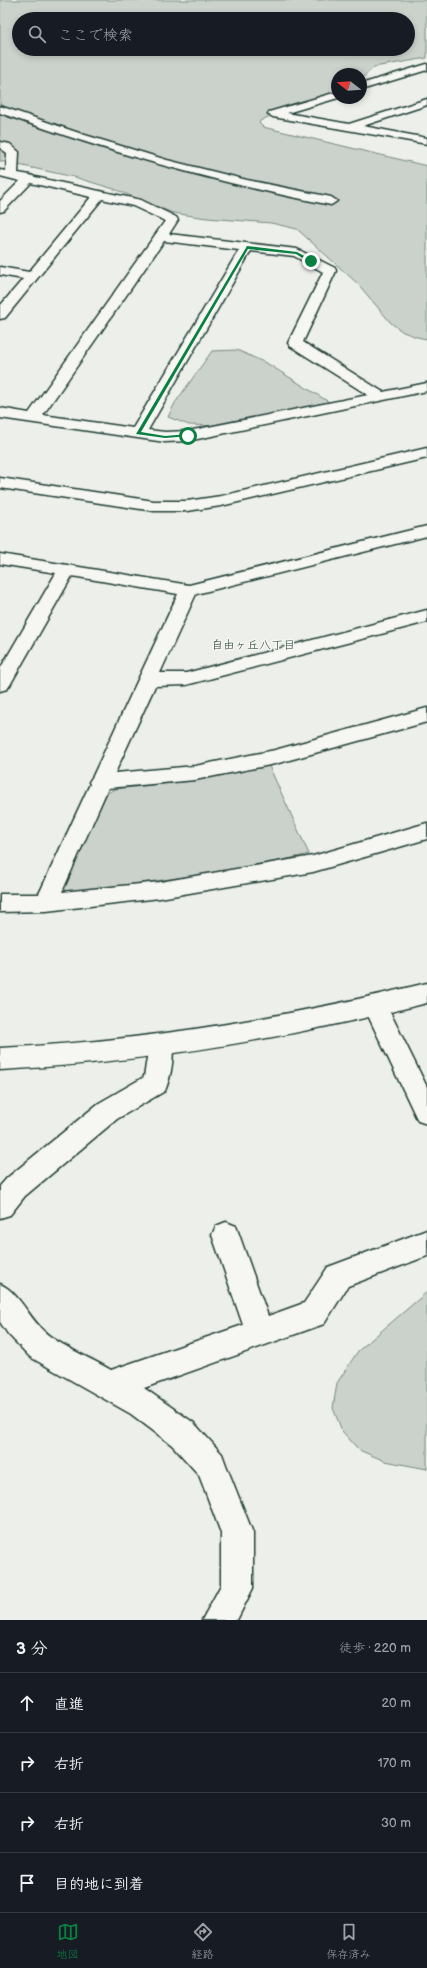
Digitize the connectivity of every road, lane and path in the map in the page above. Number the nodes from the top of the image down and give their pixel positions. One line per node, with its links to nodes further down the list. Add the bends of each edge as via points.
1 (427, 67): 2 (street)
2 (367, 85)
3 (331, 97): 6 (street, via 273,114)
4 (427, 102): 6 (street)
5 (0, 109): 13 (street, via 64,133 159,161 248,184)
6 (351, 127): 7 (street)
7 (426, 141)
8 (0, 145): 10 (street, via 13,152)
9 (0, 173): 10 (street)
10 (12, 174): 11 (street)
11 (30, 178): 12 (street); 14 (street)
12 (99, 195): 15 (street, via 137,203 172,220); 18 (street)
13 (331, 201)
14 (0, 208)
15 (161, 237): 16 (street); 23 (street)
16 (247, 248): 21 (street, via 297,253 330,271 295,343); 24 (street)
17 (0, 271): 18 (street)
18 (32, 276): 19 (street)
19 (0, 316)
20 (425, 390): 21 (street)
21 (380, 396): 24 (street, via 188,436 165,437)
22 (0, 413): 23 (street)
23 (33, 418): 24 (street)
24 (138, 433)
25 (427, 453): 26 (street, via 220,501 187,506 154,506)
26 (0, 483)
27 (427, 532): 30 (street)
28 (0, 559): 29 (street)
29 (67, 570): 30 (street); 33 (street)
30 (189, 590): 32 (street)
31 (427, 616): 32 (street, via 186,679)
32 (148, 680): 35 (street)
33 (0, 685)
34 (427, 715): 35 (street, via 275,757 195,773)
35 (100, 782): 37 (street)
36 (427, 830): 37 (street, via 313,864 160,890)
37 (46, 902): 38 (street)
38 (0, 903)
39 (427, 993): 40 (street)
40 (376, 1007): 41 (street, via 281,1027); 43 (street)
41 (161, 1045): 42 (street, via 40,1058); 44 (street, via 156,1083 108,1111 16,1187)
42 (0, 1059)
43 (427, 1113)
44 (0, 1206)
45 (226, 1235): 48 (street)
46 (427, 1243): 48 (street, via 338,1276 314,1314)
47 (0, 1298): 49 (street, via 18,1324 40,1347)
48 (260, 1333): 49 (street)
49 (111, 1385): 50 (street, via 142,1403 183,1434 211,1465 237,1533 237,1588)
50 (219, 1620)

